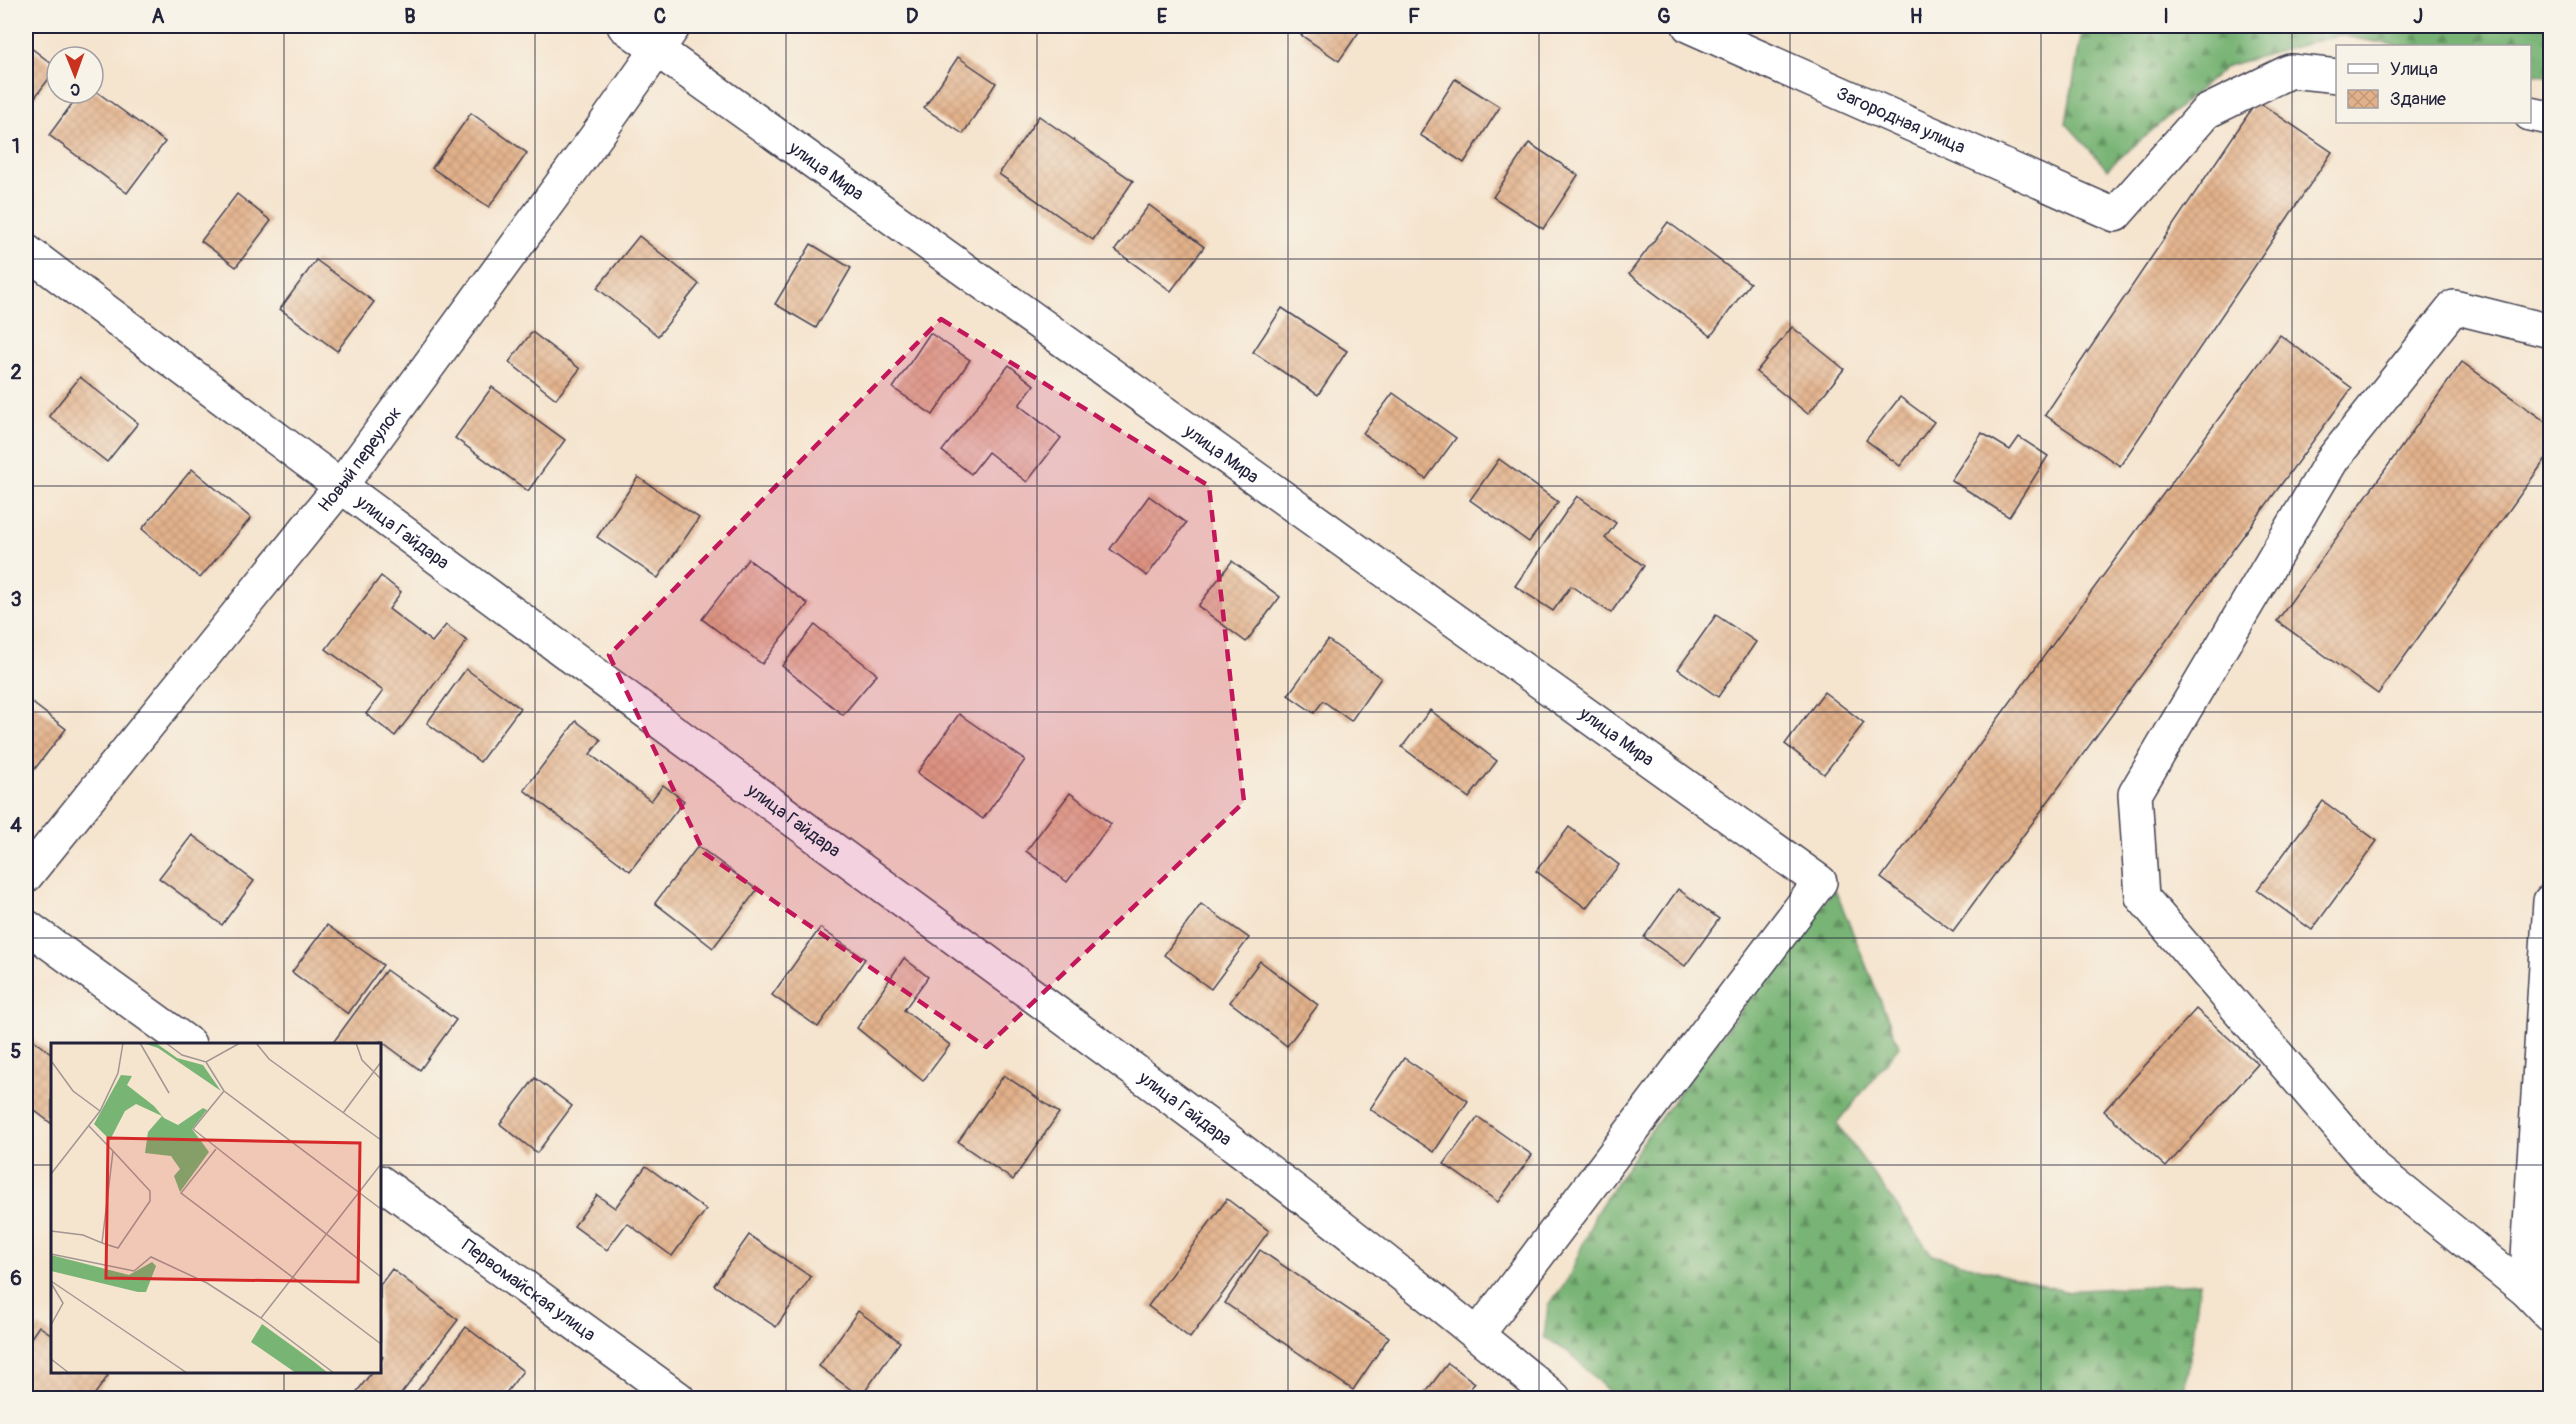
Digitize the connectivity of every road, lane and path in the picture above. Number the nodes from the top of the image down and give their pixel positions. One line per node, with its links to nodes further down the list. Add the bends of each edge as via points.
1 (624, 26): 3 (street, улица Мира)
2 (1689, 26): 4 (street, Загородная улица, via 2115,215 2206,112 2290,71)
3 (665, 38): 9 (street, Новый переулок); 17 (street, улица Мира, via 1820,882)
4 (2336, 76)
5 (2531, 114): 6 (street)
6 (2550, 118)
7 (26, 251): 9 (street, улица Гайдара)
8 (2550, 331): 15 (street, via 2454,307 2332,460 2135,794 2142,897 2375,1169)
9 (340, 487): 10 (street, Новый переулок); 17 (street, улица Гайдара, via 1175,1100)
10 (26, 876)
11 (2550, 901): 15 (street)
12 (26, 926): 13 (street)
13 (188, 1043)
14 (381, 1183): 18 (street, Первомайская улица)
15 (2526, 1290): 16 (street)
16 (2550, 1315)
17 (1478, 1334): 19 (street, улица Гайдара)
18 (678, 1398)
19 (1554, 1398)

